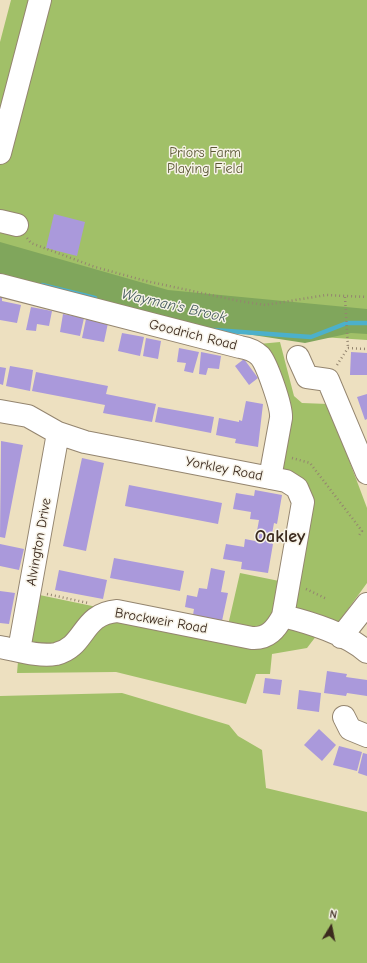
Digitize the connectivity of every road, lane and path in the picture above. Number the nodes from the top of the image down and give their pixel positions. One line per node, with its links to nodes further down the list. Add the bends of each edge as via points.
1 (40, 0): 2 (street)
2 (0, 153)
3 (8, 224): 5 (path, via 31,243 95,267 146,281 265,305 326,295)
4 (0, 285): 11 (street, Goodrich Road, via 245,348 256,353 264,362 281,408)
5 (345, 297): 6 (path); 7 (path, via 348,348)
6 (367, 297)
7 (367, 349)
8 (298, 357): 12 (street, via 307,377 328,380)
9 (0, 411): 10 (street, Yorkley Road, via 28,416)
10 (58, 433): 13 (street, Yorkley Road, via 85,442); 16 (street, Alvington Drive)
11 (274, 455): 13 (street, Goodrich Road); 14 (path, via 310,463 362,531)
12 (367, 473)
13 (270, 478): 15 (street, Yorkley Road, via 294,485 303,502)
14 (358, 537)
15 (289, 584): 17 (path, via 311,590); 20 (street, Yorkley Road)
16 (30, 590): 18 (path); 23 (street, Alvington Drive)
17 (327, 599)
18 (90, 603)
19 (367, 604): 22 (street)
20 (283, 616): 21 (street, Yorkley Road, via 276,628); 22 (street)
21 (267, 636): 23 (street, Brockweir Road, via 252,638 117,611 104,613 93,619 78,640 62,652 48,654)
22 (341, 637): 24 (street)
23 (10, 648)
24 (367, 652)
25 (344, 717): 26 (street, via 350,730)
26 (367, 736)

